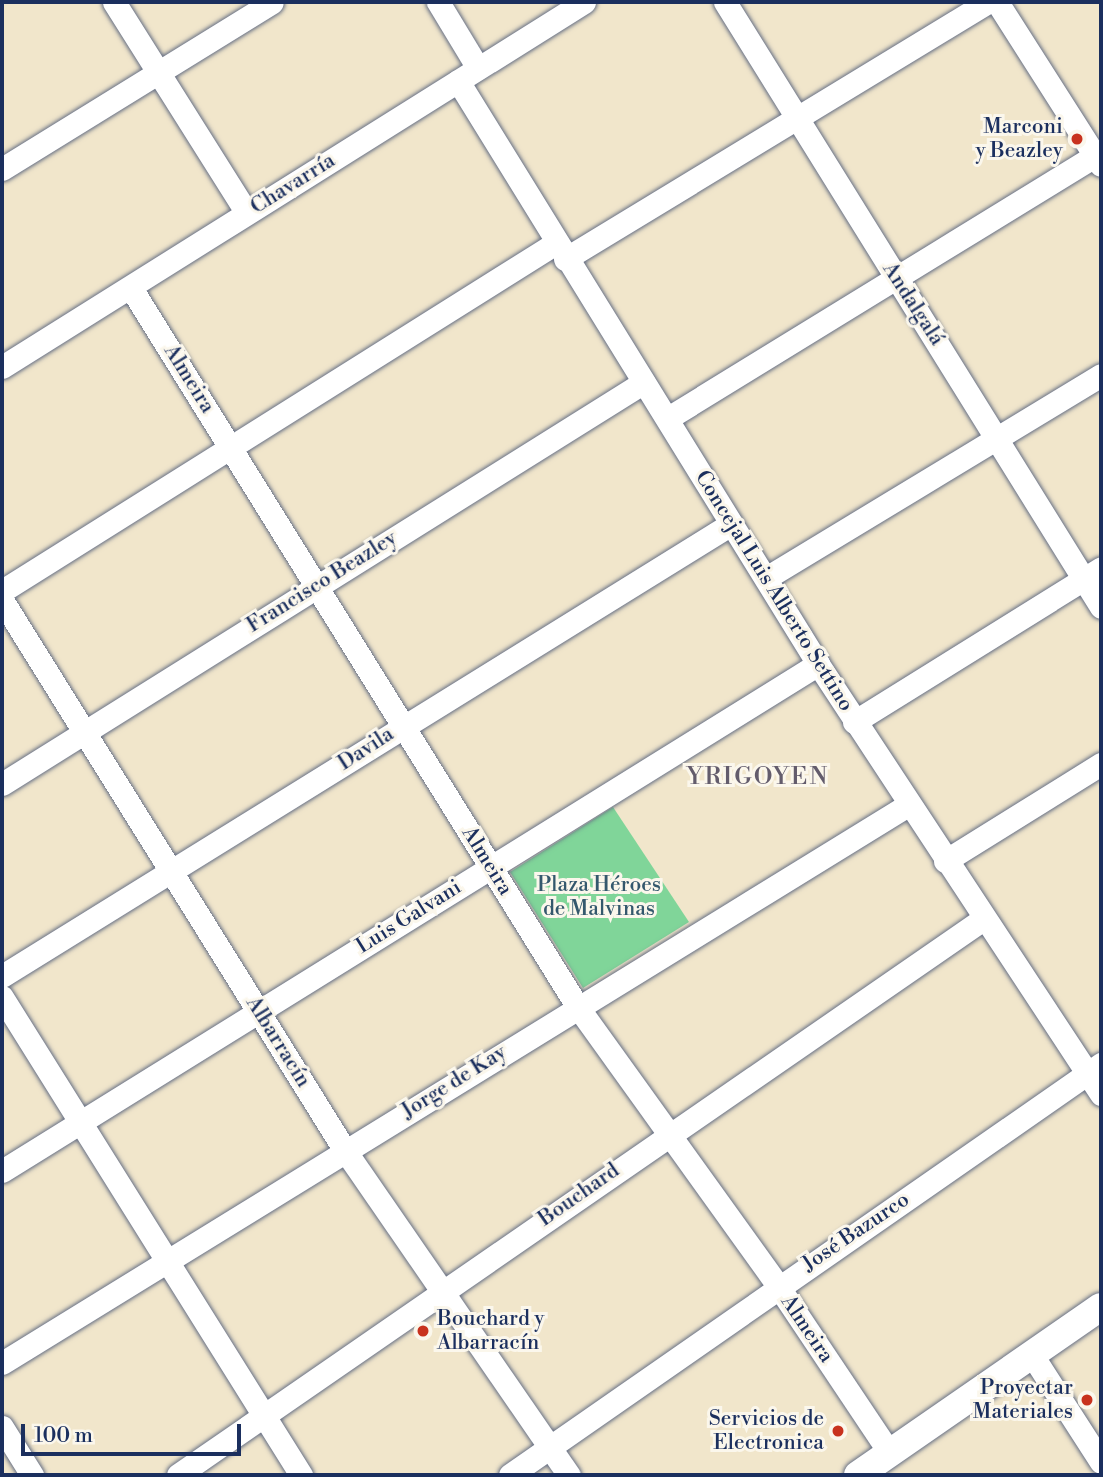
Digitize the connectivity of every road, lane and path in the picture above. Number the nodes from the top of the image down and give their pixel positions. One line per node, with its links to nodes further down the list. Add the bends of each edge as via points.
1 (114, 2): 9 (street)
2 (272, 2): 9 (street)
3 (438, 2): 8 (street)
4 (584, 2): 8 (street, Chavarría)
5 (725, 2): 11 (street, Andalgalá)
6 (988, 2): 11 (street)
7 (997, 2): 12 (street)
8 (478, 68): 10 (street, Chavarría)
9 (158, 73): 13 (street); 14 (street)
10 (458, 81): 14 (street, Chavarría); 15 (street, Concejal Luis Alberto Settino)
11 (798, 118): 15 (street); 16 (street, Andalgalá)
12 (1099, 158): 16 (street)
13 (2, 169)
14 (246, 212): 17 (street, Chavarría)
15 (561, 251): 20 (street, Concejal Luis Alberto Settino); 23 (street)
16 (896, 279): 21 (street); 22 (street, Andalgalá)
17 (131, 288): 18 (street, Chavarría); 23 (street, Almeira)
18 (5, 358)
19 (1101, 375): 22 (street)
20 (644, 382): 21 (street, Concejal Luis Alberto Settino); 27 (street, Francisco Beazley)
21 (668, 418): 24 (street, Concejal Luis Alberto Settino)
22 (998, 437): 25 (street, Andalgalá); 26 (street)
23 (231, 445): 27 (street, Almeira); 28 (street)
24 (731, 524): 26 (street, Concejal Luis Alberto Settino); 33 (street, Davila)
25 (1092, 573): 30 (street, Andalgalá); 32 (street)
26 (766, 578): 31 (street, Concejal Luis Alberto Settino)
27 (316, 585): 33 (street, Almeira); 34 (street, Francisco Beazley)
28 (2, 591)
29 (2, 600): 34 (street, Albarracín)
30 (1101, 607)
31 (818, 664): 32 (street, Concejal Luis Alberto Settino); 39 (street, Luis Galvani)
32 (854, 722): 37 (street, Concejal Luis Alberto Settino)
33 (403, 725): 39 (street, Almeira); 40 (street, Davila)
34 (85, 731): 36 (street, Francisco Beazley); 40 (street, Albarracín)
35 (1101, 764): 38 (street)
36 (2, 784)
37 (908, 804): 38 (street, Concejal Luis Alberto Settino); 44 (street, Jorge de Kay)
38 (945, 861): 41 (street, Concejal Luis Alberto Settino)
39 (490, 866): 44 (street, Almeira); 45 (street, Luis Galvani)
40 (173, 872): 42 (street, Davila); 45 (street, Albarracín)
41 (983, 919): 46 (street, Concejal Luis Alberto Settino); 49 (street, Bouchard)
42 (2, 976)
43 (2, 997): 48 (street)
44 (577, 1006): 49 (street, Almeira); 50 (street, Jorge de Kay)
45 (259, 1010): 48 (street, Luis Galvani); 50 (street, Albarracín)
46 (1094, 1069): 47 (street, Concejal Luis Alberto Settino); 53 (street, José Bazurco)
47 (1101, 1094)
48 (82, 1122): 51 (street, Luis Galvani); 52 (street)
49 (669, 1132): 53 (street, Almeira); 54 (street, Bouchard)
50 (344, 1149): 52 (street, Jorge de Kay); 54 (street, Albarracín)
51 (2, 1171)
52 (168, 1261): 57 (street, Jorge de Kay); 58 (street)
53 (778, 1286): 60 (street, José Bazurco); 61 (street, Almeira)
54 (440, 1293): 58 (street, Bouchard); 60 (street, Albarracín)
55 (1101, 1307): 56 (main road)
56 (1032, 1355): 61 (main road); 62 (street)
57 (2, 1363)
58 (264, 1417): 64 (street, Bouchard); 65 (street)
59 (2, 1427): 63 (street)
60 (550, 1448): 66 (street, José Bazurco); 67 (street, Albarracín)
61 (890, 1453): 68 (main road)
62 (1101, 1462)
63 (32, 1475)
64 (178, 1475)
65 (301, 1475)
66 (510, 1475)
67 (569, 1475)
68 (858, 1475)

